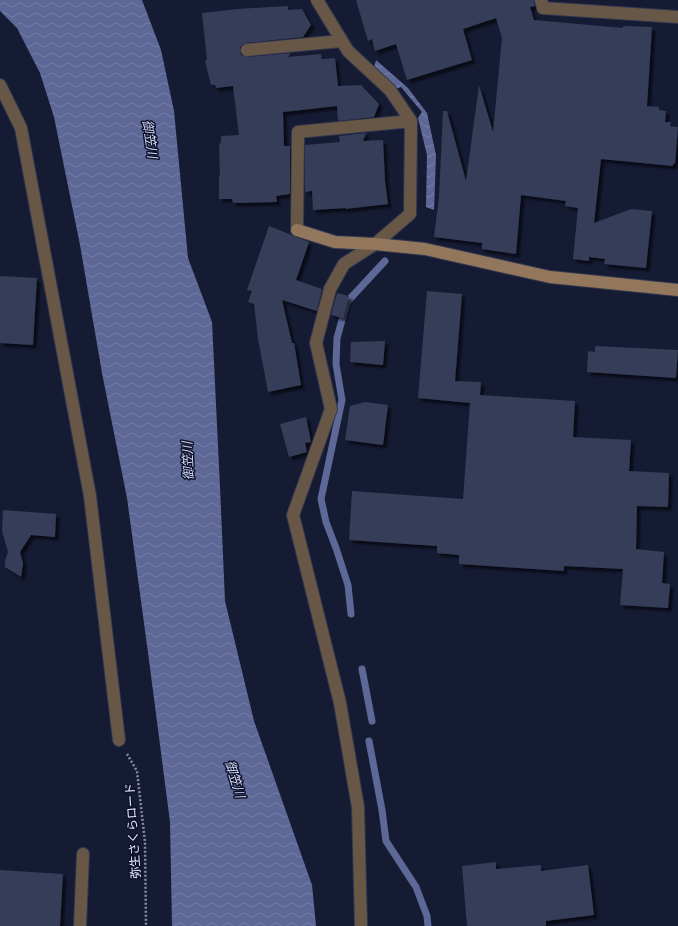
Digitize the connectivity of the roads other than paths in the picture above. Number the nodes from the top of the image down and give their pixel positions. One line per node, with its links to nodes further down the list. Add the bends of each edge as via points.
1 (317, 0): 4 (street)
2 (541, 0): 3 (street, via 543,8)
3 (678, 17)
4 (341, 40): 5 (street); 7 (street, via 348,51 390,90)
5 (247, 50)
6 (0, 86): 10 (street, via 21,128 90,496)
7 (411, 121): 8 (street, via 410,214); 8 (street, via 298,132 297,230 335,242)
8 (375, 244): 9 (street, via 425,249 550,277); 13 (street, via 344,264 330,289 316,343 331,409 293,514 340,703 358,807)
9 (678, 290)
10 (118, 740)
11 (83, 854): 12 (street)
12 (80, 926)
13 (361, 926)

